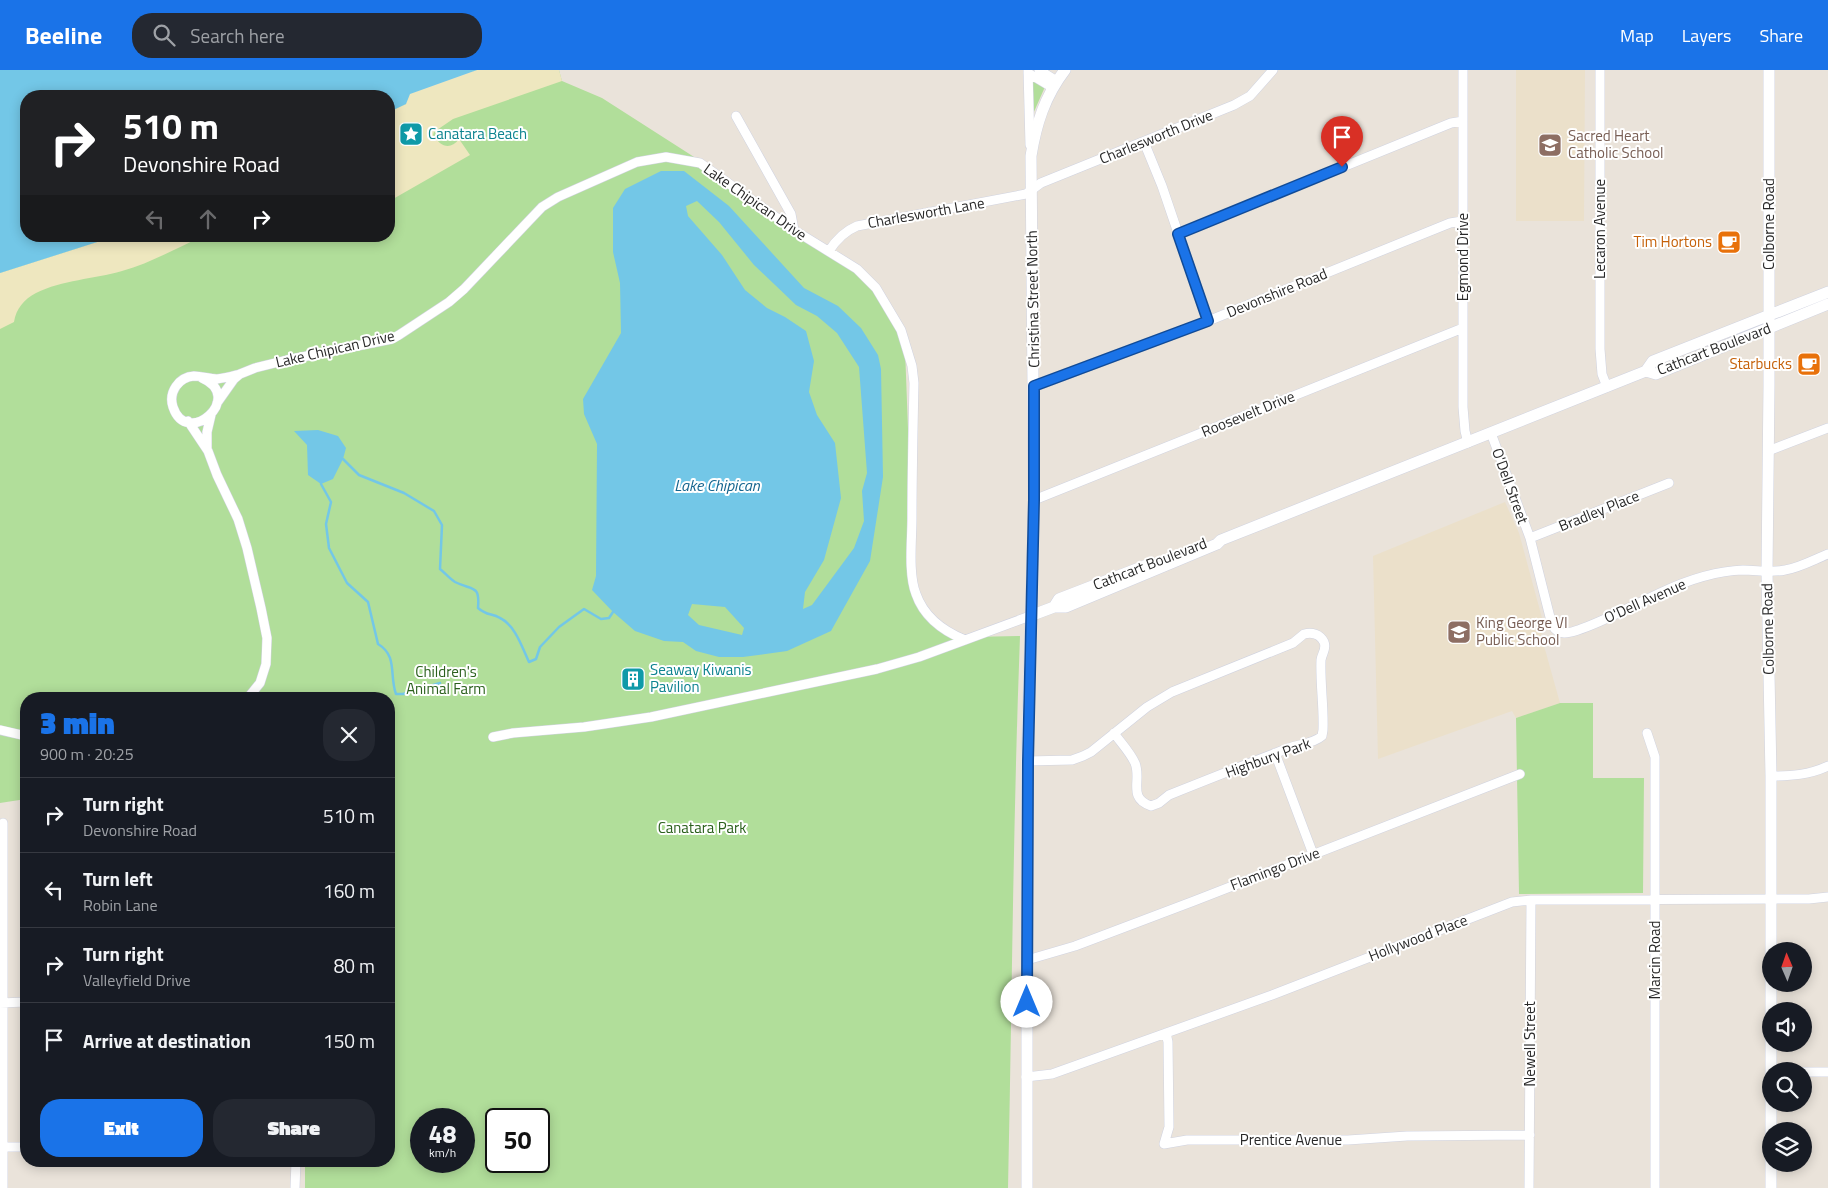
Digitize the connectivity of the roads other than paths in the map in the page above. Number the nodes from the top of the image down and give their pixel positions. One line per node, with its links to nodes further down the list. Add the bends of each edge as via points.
1 (1039, 70): 8 (street)
2 (1065, 70): 8 (street)
3 (1273, 70): 11 (street, Charlesworth Drive, via 1250,96 1234,105)
4 (1463, 70): 10 (street, Egmond Drive)
5 (1600, 70): 28 (street, Lecaron Avenue, via 1600,349)
6 (1769, 70): 20 (street, Colborne Road)
7 (1028, 72): 8 (street); 12 (street, Christina Street North)
8 (1055, 84): 12 (street, via 1039,118)
9 (736, 116): 15 (street, via 787,206)
10 (1463, 121): 14 (street, Egmond Drive); 16 (street, via 1451,123)
11 (1144, 142): 13 (street, Charlesworth Drive, via 1041,182); 16 (street)
12 (1031, 156): 13 (street, Christina Street North)
13 (1031, 190): 17 (street, Charlesworth Lane, via 1022,196 857,226 834,242); 27 (street, Christina Street North)
14 (1462, 220): 21 (street, Devonshire Road); 22 (street, Egmond Drive)
15 (794, 230): 17 (street, Lake Chipican Drive); 25 (street, Lake Chipican Drive, via 700,163 666,157 637,162 542,207 464,290 392,339 268,364)
16 (1178, 234): 21 (street)
17 (829, 251): 43 (street, Lake Chipican Drive, via 857,269 876,288 901,330 914,383 911,563 916,593 937,625)
18 (1828, 292): 20 (street, Cathcart Boulevard)
19 (1828, 304): 23 (street, Cathcart Boulevard)
20 (1769, 315): 23 (street, Colborne Road); 24 (street, Cathcart Boulevard, via 1653,361)
21 (1208, 321): 27 (street, Devonshire Road)
22 (1463, 328): 34 (street, Egmond Drive, via 1463,407); 38 (street, Roosevelt Drive)
23 (1769, 328): 24 (street, Cathcart Boulevard, via 1656,374); 35 (street, Colborne Road)
24 (1646, 371): 28 (street, Cathcart Boulevard)
25 (240, 374): 26 (street, Lake Chipican Drive, via 217,379); 29 (street, Lake Chipican Drive)
26 (202, 378): 29 (street, via 214,388); 31 (street, via 185,379 173,392 176,412)
27 (1034, 386): 38 (street, Christina Street North)
28 (1606, 387): 33 (street, Cathcart Boulevard)
29 (217, 403): 30 (street)
30 (211, 415): 31 (street, via 202,421); 36 (street, via 207,432)
31 (188, 421): 36 (street)
32 (1828, 428): 35 (street)
33 (1491, 433): 34 (street, Cathcart Boulevard); 39 (street, O'Dell Street)
34 (1468, 442): 42 (street, Cathcart Boulevard, via 1221,540 1066,607 1054,606)
35 (1768, 451): 41 (street, Colborne Road)
36 (208, 452): 44 (street, via 242,532 267,638 264,674)
37 (1669, 483): 39 (street, Bradley Place)
38 (1034, 500): 42 (street, Christina Street North)
39 (1530, 538): 41 (street, O'Dell Avenue, via 1552,625 1561,633 1590,625 1681,583 1711,573)
40 (1828, 554): 41 (street, O'Dell Avenue, via 1787,570)
41 (1767, 572): 54 (street, Colborne Road)
42 (1030, 616): 43 (street); 51 (street, Christina Street North)
43 (965, 640): 49 (street, via 891,665 673,713)
44 (253, 692)
45 (0, 730): 48 (street)
46 (1647, 733): 60 (street, Marcin Road, via 1655,758)
47 (1114, 734): 50 (street, Highbury Park, via 1135,764 1138,798 1151,806 1169,795); 50 (street, Highbury Park, via 1172,692 1293,643 1304,634 1315,634 1326,648 1321,660 1323,734 1316,740); 51 (street, Highbury Park, via 1091,752 1072,760)
48 (20, 735)
49 (493, 737)
50 (1275, 753): 56 (street)
51 (1028, 761): 61 (street, Christina Street North)
52 (1828, 766): 54 (street, via 1795,776)
53 (1520, 774): 56 (street, Flamingo Drive)
54 (1771, 776): 58 (street, Colborne Road)
55 (3, 822): 63 (street)
56 (1313, 854): 61 (street, Flamingo Drive, via 1102,936)
57 (1828, 897): 58 (street, Hollywood Place)
58 (1771, 899): 60 (street, Hollywood Place); 65 (street, Colborne Road)
59 (1532, 900): 60 (street, Hollywood Place); 64 (street, Hollywood Place, via 1507,904); 70 (street, Newell Street)
60 (1655, 900): 78 (street, Marcin Road)
61 (1028, 960): 68 (street, Christina Street North)
62 (20, 1002): 63 (street)
63 (2, 1003): 71 (street)
64 (1166, 1033): 68 (street, Hollywood Place, via 1052,1074); 70 (street, Prentice Avenue, via 1169,1127 1164,1144 1187,1140)
65 (1771, 1062)
66 (1812, 1072): 67 (street)
67 (1828, 1072)
68 (1026, 1077): 76 (street, Christina Street North)
69 (1771, 1112): 79 (street, Colborne Road)
70 (1530, 1135): 77 (street, Newell Street)
71 (1, 1147): 72 (street); 74 (street)
72 (20, 1147)
73 (296, 1167): 75 (street)
74 (3, 1188)
75 (295, 1188)
76 (1027, 1188)
77 (1529, 1188)
78 (1655, 1188)
79 (1771, 1188)

